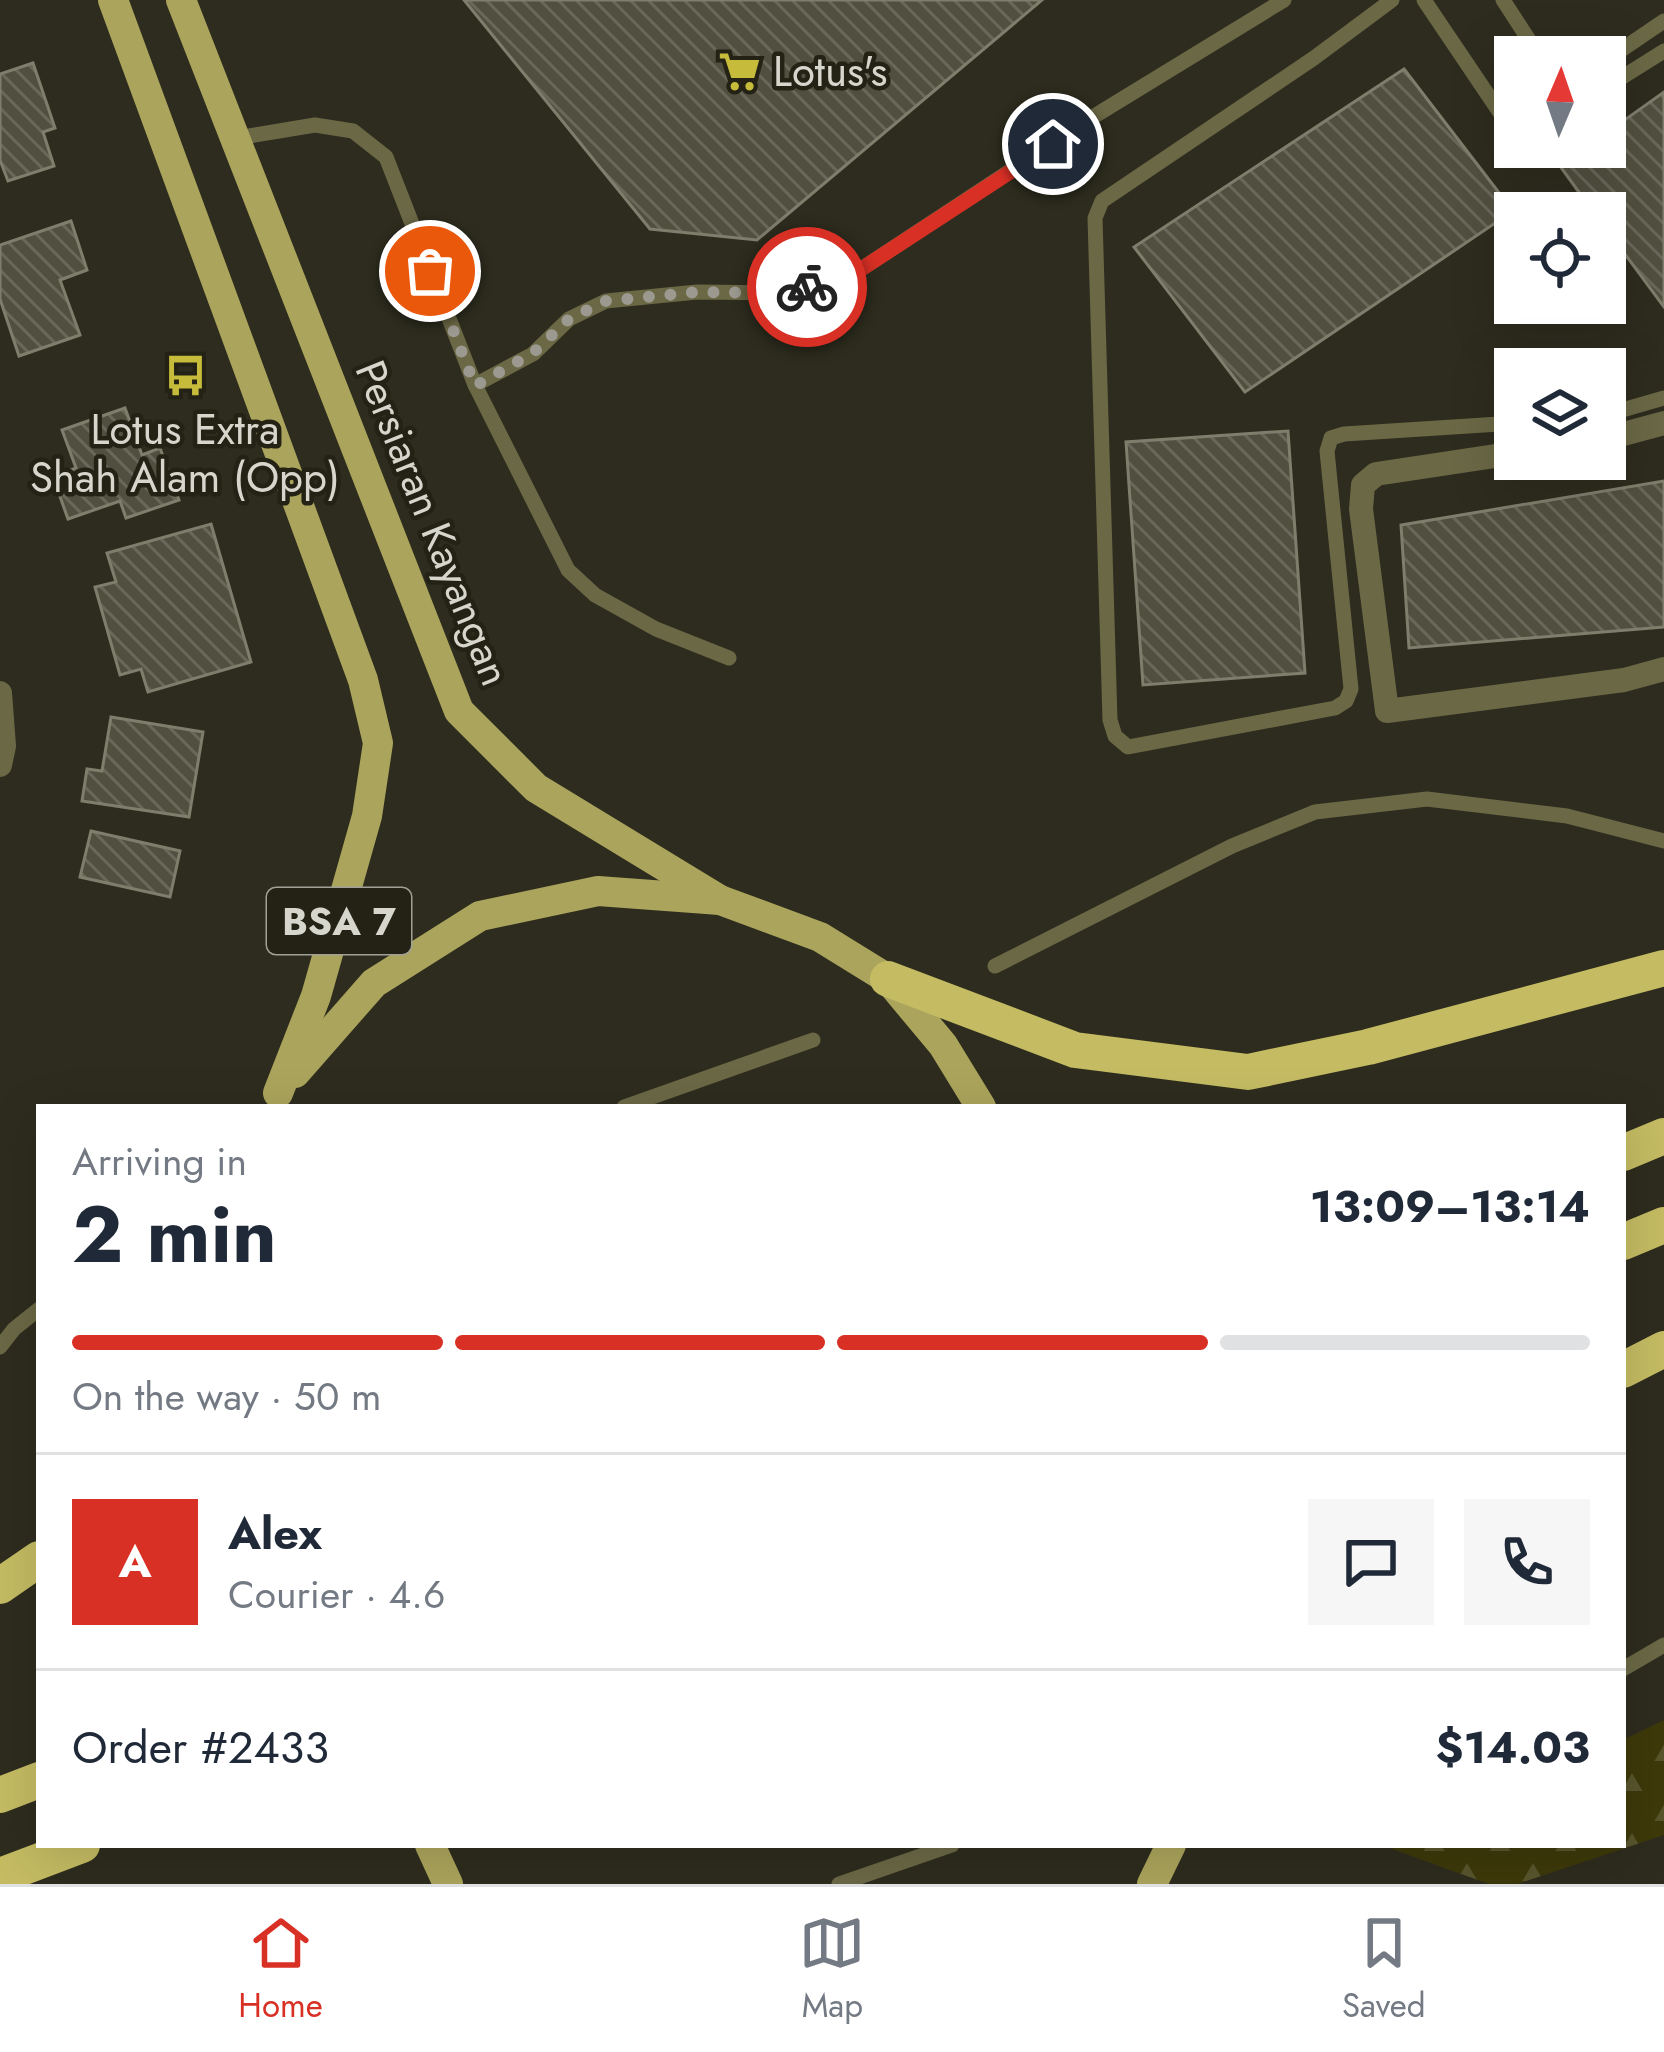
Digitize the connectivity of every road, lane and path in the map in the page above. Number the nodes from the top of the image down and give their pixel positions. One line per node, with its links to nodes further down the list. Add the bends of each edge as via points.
1 (113, 0): 31 (main road, BSA 7, via 363,680 378,743 344,904)
2 (181, 0): 13 (main road, Persiaran Kayangan)
3 (1284, 0): 14 (lane, via 846,279 781,293 606,301)
4 (1392, 0): 18 (lane, via 1102,201 1095,218 1115,736 1128,747 1346,701 1331,438)
5 (1424, 0): 12 (lane)
6 (1503, 0): 8 (lane)
7 (1664, 21): 9 (lane)
8 (1526, 36)
9 (1626, 47)
10 (1664, 51): 11 (lane)
11 (1626, 75)
12 (1494, 104)
13 (237, 138): 14 (lane, via 315,125 353,131 386,157); 26 (main road, Persiaran Kayangan, via 459,712 536,788)
14 (475, 386): 21 (lane, via 568,569 616,607)
15 (1664, 398): 16 (lane)
16 (1626, 409)
17 (1664, 423): 19 (street)
18 (1494, 424)
19 (1626, 433)
20 (1494, 457): 22 (street, via 1376,474 1363,485 1387,711)
21 (729, 658)
22 (1664, 669)
23 (0, 693): 24 (street)
24 (0, 765)
25 (1664, 841): 27 (lane, via 1567,816 1427,799 1315,812)
26 (720, 900): 29 (main road, via 820,937); 31 (main road, via 598,891 480,916 374,982)
27 (995, 966)
28 (1664, 968): 29 (highway, via 1248,1072 1075,1050)
29 (888, 979): 33 (main road, via 944,1045)
30 (813, 1040): 32 (lane)
31 (275, 1100)
32 (632, 1104)
33 (979, 1104)
34 (1664, 1136): 35 (highway)
35 (1626, 1152)
36 (1664, 1225): 37 (highway)
37 (1626, 1241)
38 (36, 1311): 39 (lane)
39 (0, 1347)
40 (1664, 1349): 41 (highway)
41 (1626, 1368)
42 (36, 1561): 43 (highway)
43 (0, 1586)
44 (1664, 1646): 45 (lane)
45 (1626, 1667)
46 (36, 1781): 47 (highway)
47 (0, 1795)
48 (74, 1848): 52 (highway)
49 (431, 1848): 53 (main road)
50 (943, 1848): 54 (lane)
51 (1170, 1848): 55 (main road)
52 (0, 1876)
53 (448, 1884)
54 (839, 1884)
55 (1152, 1884)

